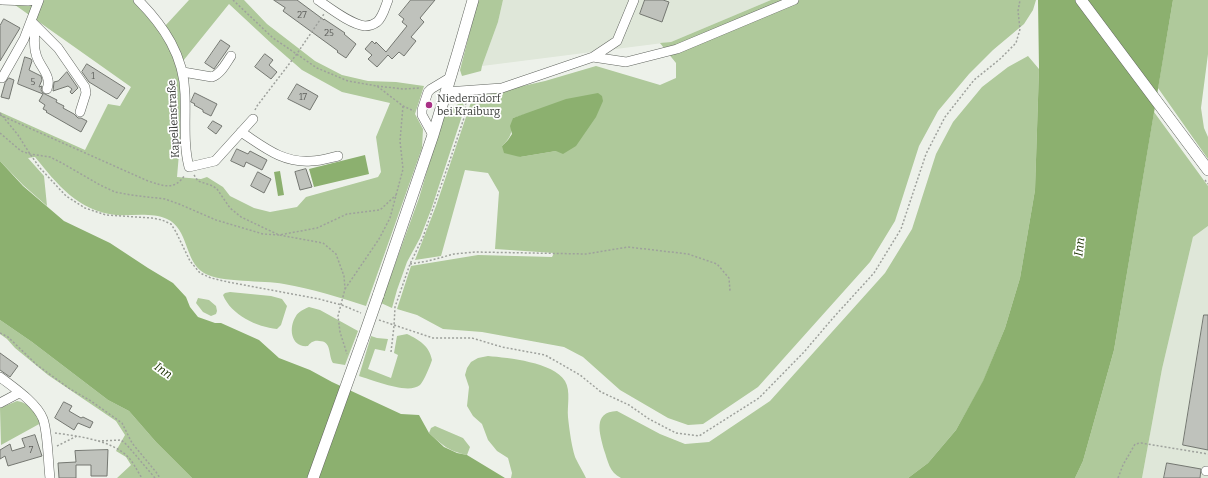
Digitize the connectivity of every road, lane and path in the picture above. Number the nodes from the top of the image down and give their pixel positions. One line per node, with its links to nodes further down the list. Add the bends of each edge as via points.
1 (2, 0): 2 (street)
2 (34, 0)
3 (39, 0): 14 (street)
4 (138, 0): 18 (street, Kapellenstraße, via 166,34)
5 (233, 0): 15 (path, via 273,38)
6 (318, 0): 13 (street)
7 (388, 0): 13 (street, via 379,19 368,26 352,21)
8 (472, 0): 19 (main road)
9 (634, 0): 17 (street, via 617,41)
10 (794, 0): 17 (street, via 677,49 626,62)
11 (1020, 0): 47 (path, via 1020,29 1016,43 974,80 945,117 926,154 900,229 874,273 759,398 699,436 676,433 649,419 546,355 472,338 433,338)
12 (1082, 0): 38 (main road)
13 (329, 8): 15 (path)
14 (33, 23): 20 (street); 22 (street, via 34,46 39,64 46,73); 27 (street, via 58,48 85,87 86,93)
15 (296, 55): 21 (path, via 331,75); 31 (path, via 257,106)
16 (231, 56): 18 (street, via 216,76)
17 (593, 57): 24 (street, via 502,88)
18 (183, 72): 37 (street, Kapellenstraße, via 186,156)
19 (451, 77): 23 (street); 25 (main road)
20 (2, 78)
21 (377, 86): 23 (path); 26 (path)
22 (47, 89)
23 (431, 89): 29 (street)
24 (464, 91): 25 (street); 41 (path, via 465,114 423,237)
25 (446, 92): 34 (main road)
26 (403, 106): 29 (path); 39 (path, via 400,141 402,169)
27 (80, 112)
28 (0, 114): 30 (path)
29 (422, 115): 34 (street)
30 (3, 116): 35 (path); 37 (path, via 162,185 177,184)
31 (254, 116): 32 (street, Kapellenstraße)
32 (241, 132): 36 (street, via 283,158 312,161); 37 (street, Kapellenstraße, via 215,161)
33 (0, 133): 35 (path, via 17,148)
34 (433, 135): 50 (main road, bridge, via 363,339)
35 (30, 154): 40 (path, via 50,157 115,192 165,199 234,226 263,234); 44 (path, via 66,196 85,208 106,215 152,218 171,224 190,261 200,273 228,282)
36 (338, 156)
37 (189, 168): 40 (path, via 198,181 217,189 230,208)
38 (1208, 170)
39 (396, 195): 40 (path, via 380,210 348,214 317,228); 42 (path, via 390,218)
40 (279, 235): 42 (path, via 323,243 336,254 344,276)
41 (410, 264): 43 (path, via 475,252 586,254 628,247 688,254 718,264 729,278); 47 (path, via 395,307)
42 (345, 290): 44 (path)
43 (730, 291)
44 (342, 305): 45 (path); 50 (path, via 338,316 340,332)
45 (363, 314)
46 (376, 319): 47 (path)
47 (394, 326): 49 (path)
48 (0, 332): 62 (path, via 43,369 122,423 132,443)
49 (391, 352)
50 (352, 361): 63 (main road)
51 (0, 377): 52 (street)
52 (19, 393): 53 (street); 54 (street, via 43,418)
53 (0, 403)
54 (45, 432): 55 (path); 57 (street)
55 (77, 436): 56 (path); 57 (path)
56 (96, 441): 60 (path, via 116,448 128,457); 61 (path, via 121,440)
57 (48, 450): 59 (street)
58 (1208, 454): 64 (path, via 1135,444)
59 (50, 478)
60 (142, 478)
61 (155, 478)
62 (160, 478)
63 (313, 478)
64 (1118, 478)

